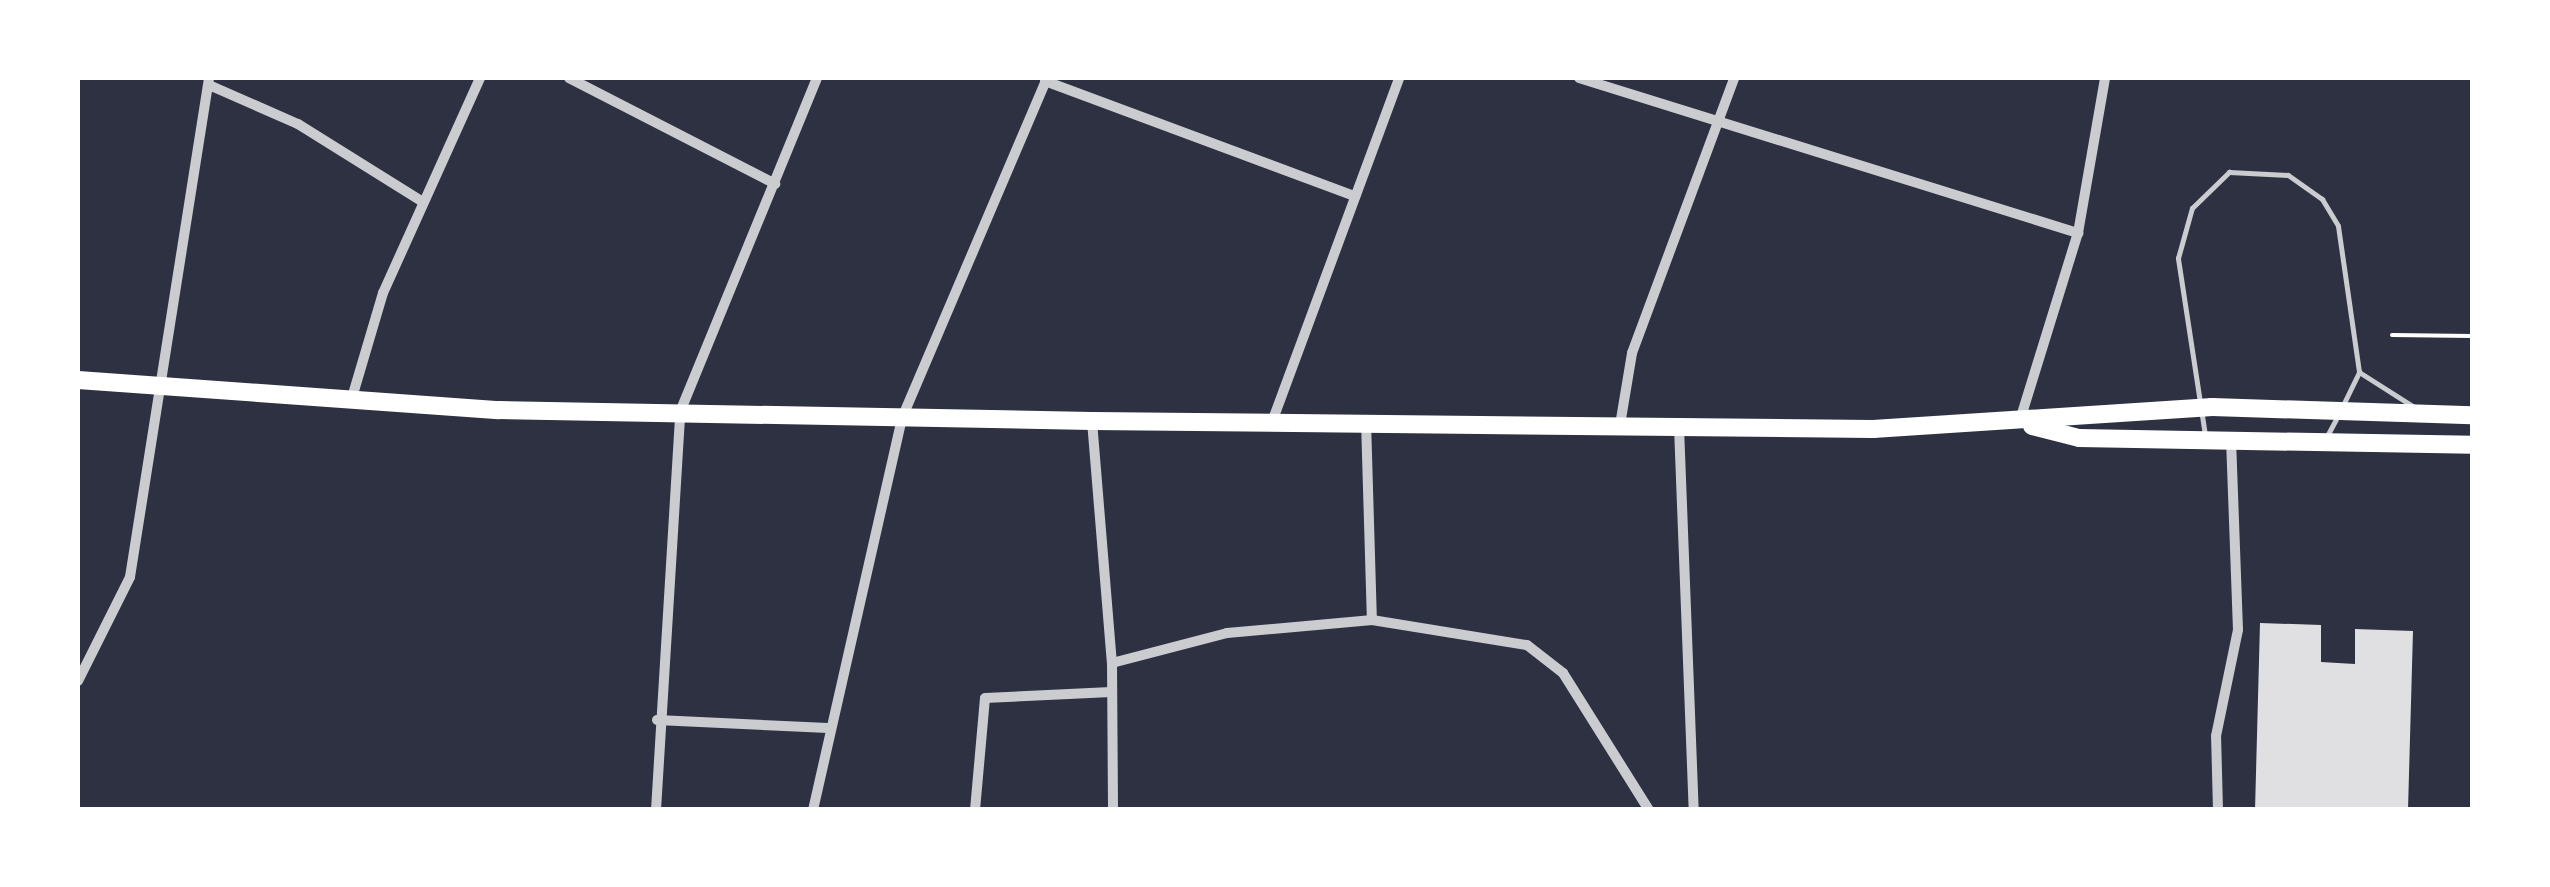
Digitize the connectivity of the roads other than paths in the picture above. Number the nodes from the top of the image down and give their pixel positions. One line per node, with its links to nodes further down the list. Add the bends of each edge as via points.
1 (480, 78): 13 (street)
2 (569, 78): 11 (street)
3 (817, 78): 11 (street)
4 (1399, 78): 12 (street)
5 (1579, 78): 10 (street)
6 (1734, 78): 10 (street)
7 (2105, 78): 14 (street)
8 (1046, 79): 12 (street); 24 (street)
9 (209, 81): 13 (street, via 298,124); 17 (street)
10 (1716, 125): 14 (street); 28 (street, via 1632,353)
11 (775, 184): 20 (street)
12 (1355, 196): 27 (street)
13 (420, 201): 18 (street)
14 (2078, 232): 29 (street)
15 (2359, 372): 19 (lane, via 2338,226 2322,200 2288,176 2229,172 2192,208 2178,258); 21 (lane); 22 (lane)
16 (78, 380): 17 (main road)
17 (164, 390): 18 (main road); 37 (street, via 130,577)
18 (351, 402): 20 (main road)
19 (2200, 408): 21 (main road); 29 (main road, via 2080,411); 31 (lane)
20 (680, 412): 24 (main road); 39 (street)
21 (2339, 413): 22 (main road); 33 (lane)
22 (2426, 414): 23 (main road)
23 (2472, 415)
24 (902, 418): 26 (main road); 40 (street)
25 (1366, 420): 27 (main road); 28 (main road); 35 (street)
26 (1092, 422): 27 (main road); 36 (street)
27 (1272, 422)
28 (1620, 425): 30 (main road)
29 (2022, 426): 30 (main road); 31 (main road, via 2080,438)
30 (1679, 428): 46 (street)
31 (2206, 440): 32 (main road)
32 (2231, 440): 33 (main road); 47 (street, via 2238,630 2216,736)
33 (2324, 442): 34 (main road)
34 (2472, 445)
35 (1372, 620): 36 (street, via 1227,633); 45 (street, via 1527,645 1563,673)
36 (1112, 663): 38 (street)
37 (78, 680)
38 (1111, 692): 43 (street, via 985,698); 44 (street)
39 (657, 720): 40 (street); 41 (street)
40 (828, 728): 42 (street)
41 (656, 810)
42 (814, 810)
43 (975, 810)
44 (1113, 810)
45 (1648, 810)
46 (1694, 810)
47 (2218, 810)

